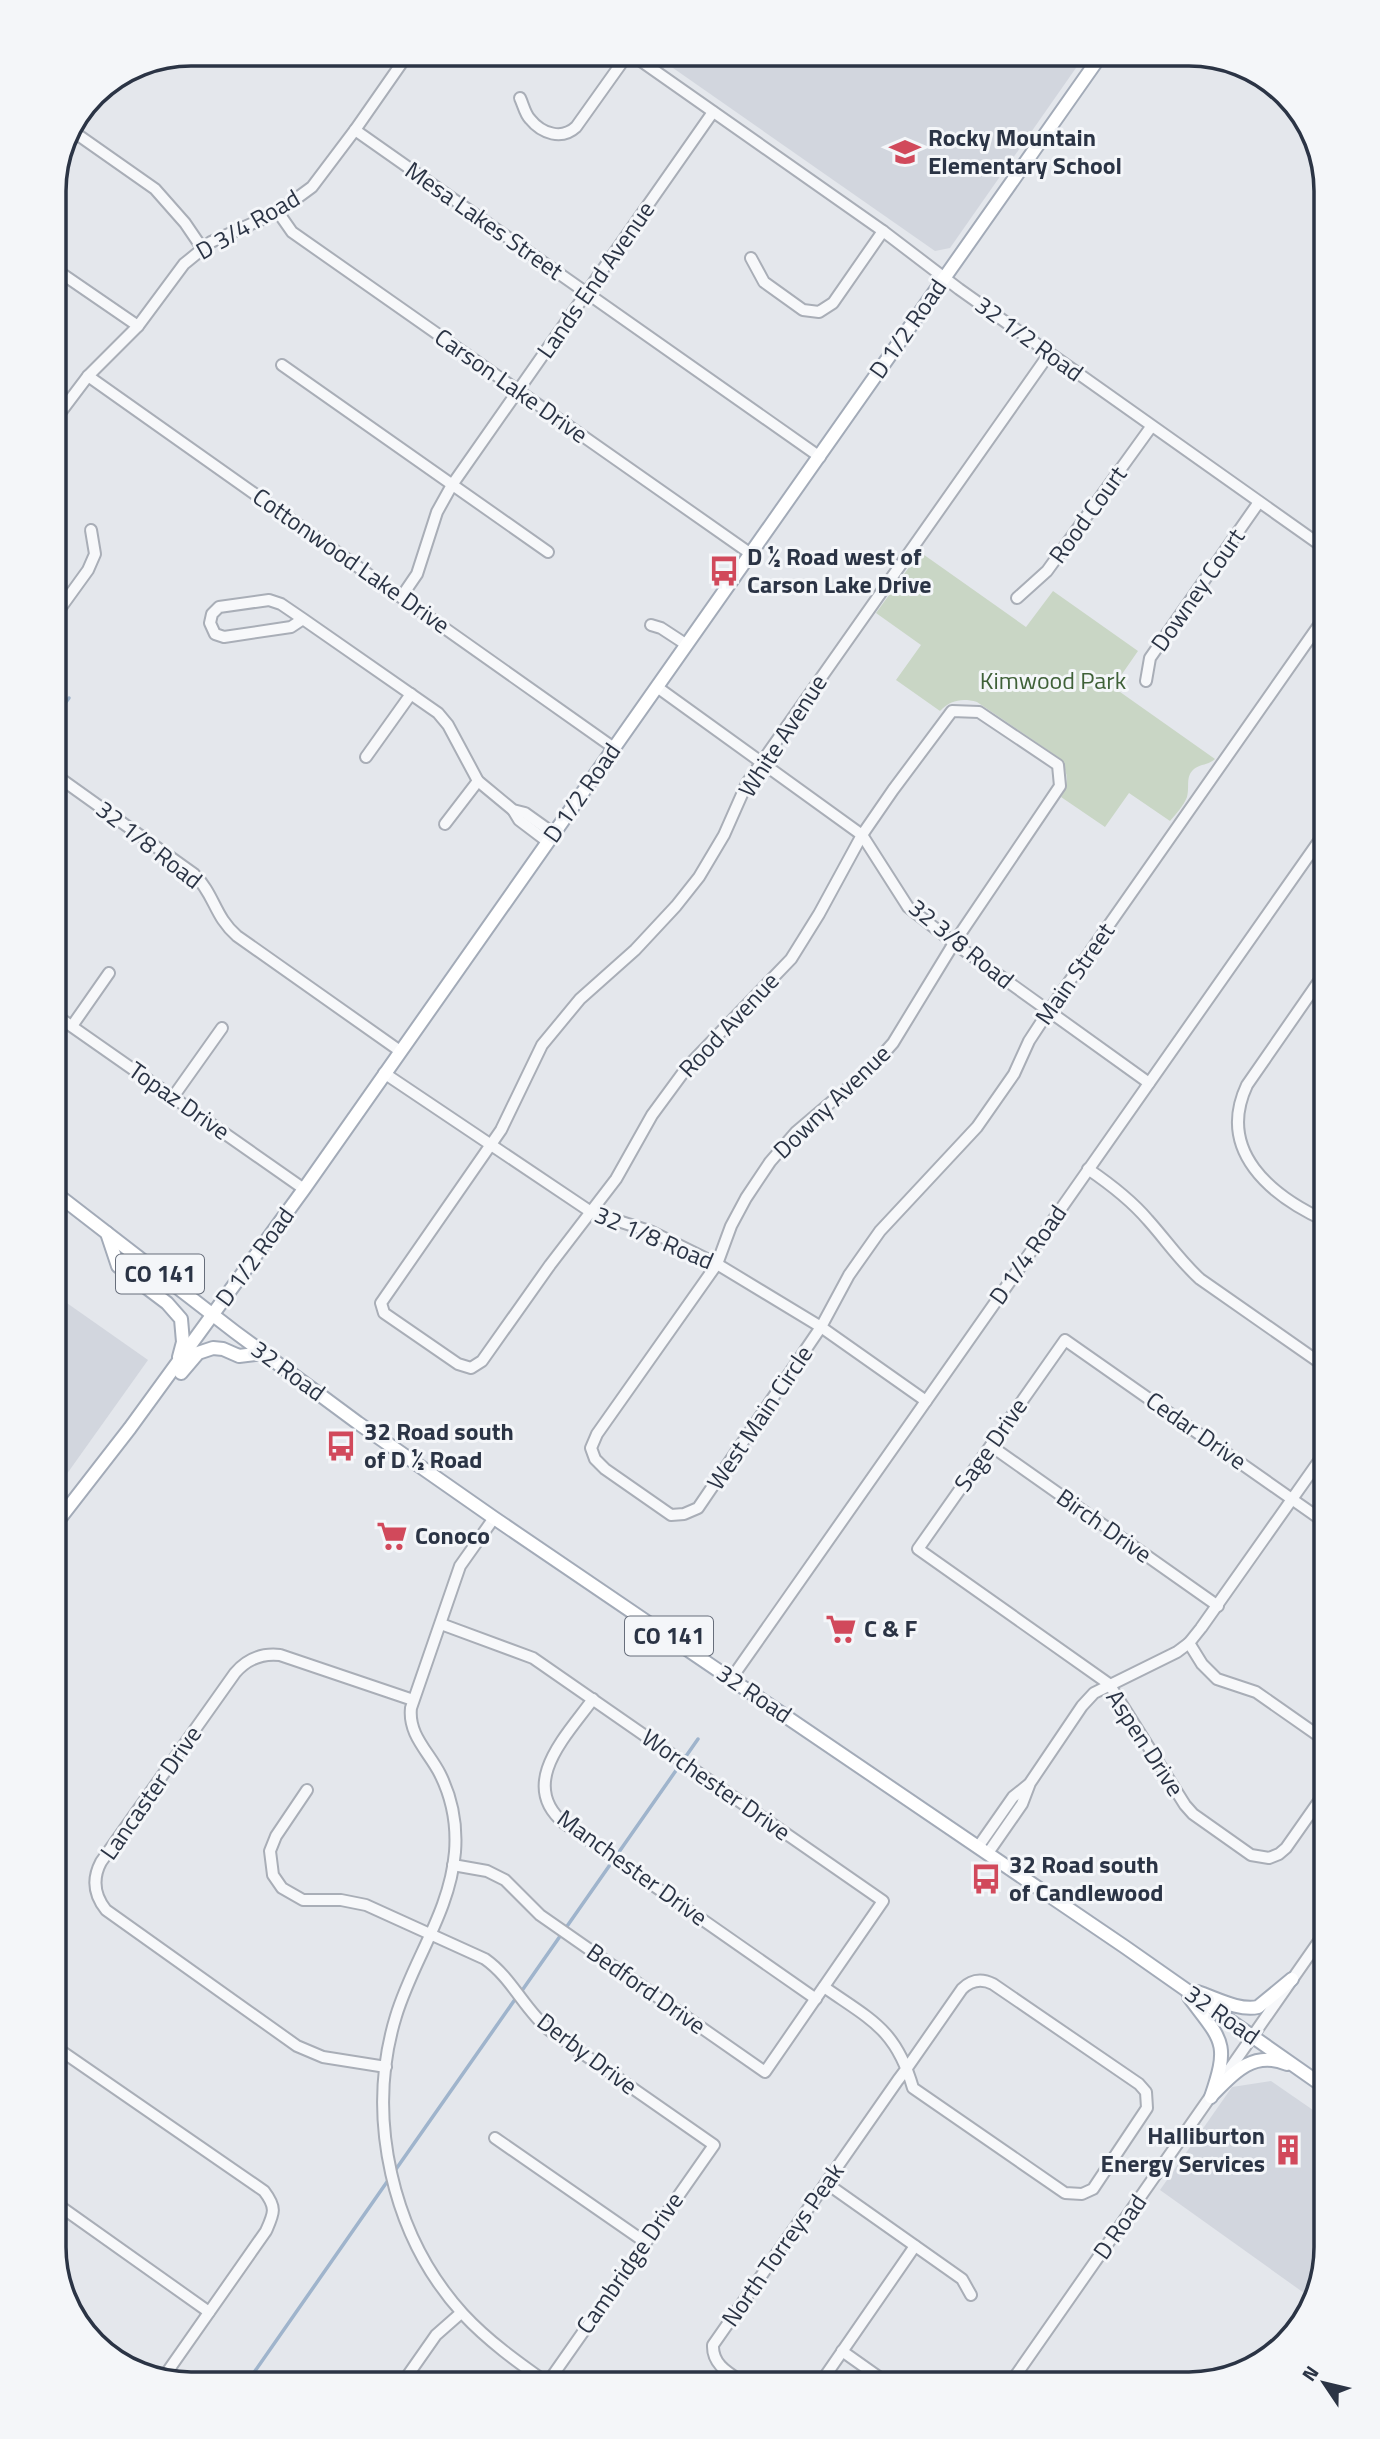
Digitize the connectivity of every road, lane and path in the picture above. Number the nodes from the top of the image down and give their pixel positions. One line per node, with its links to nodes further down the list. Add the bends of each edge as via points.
1 (399, 66): 7 (street, D 3/4 Road)
2 (620, 66): 5 (street, via 568,134 551,134 529,119)
3 (647, 66): 6 (street, 32 1/2 Road)
4 (1093, 67): 13 (main road, D 1/2 Road)
5 (520, 98)
6 (713, 113): 10 (street, 32 1/2 Road); 15 (street, Lands End Avenue)
7 (355, 130): 9 (street, D 3/4 Road, via 312,187); 15 (street, Mesa Lakes Street)
8 (79, 136): 11 (street, via 155,189)
9 (278, 212): 11 (street, D 3/4 Road); 20 (street, Carson Lake Drive, via 292,232)
10 (883, 232): 12 (street, via 833,303 819,312 803,310 764,282); 13 (street, 32 1/2 Road)
11 (202, 248): 16 (street, D 3/4 Road, via 174,276)
12 (751, 258)
13 (944, 277): 17 (street, 32 1/2 Road); 23 (main road, D 1/2 Road)
14 (67, 278): 16 (street)
15 (587, 293): 20 (street, Lands End Avenue); 23 (street, Mesa Lakes Street)
16 (138, 326): 19 (street, D 3/4 Road)
17 (1049, 354): 22 (street, 32 1/2 Road); 43 (street, White Avenue)
18 (282, 365): 24 (street)
19 (88, 376): 21 (street, D 3/4 Road); 30 (street, Cottonwood Lake Drive)
20 (518, 391): 24 (street, Lands End Avenue); 29 (street, Carson Lake Drive)
21 (67, 404)
22 (1151, 427): 25 (street, 32 1/2 Road); 31 (street, Rood Court, via 1047,571)
23 (820, 457): 29 (main road, D 1/2 Road)
24 (452, 485): 28 (street); 30 (street, Lands End Avenue)
25 (1259, 502): 27 (street, 32 1/2 Road); 37 (street, Downey Court, via 1150,658)
26 (91, 530): 32 (street, via 95,554)
27 (1314, 541)
28 (548, 552)
29 (751, 554): 36 (main road, D 1/2 Road)
30 (402, 596): 41 (street, Cottonwood Lake Drive)
31 (1017, 598)
32 (67, 599)
33 (303, 619): 33 (street, via 269,600 219,607 210,623 215,634 224,637 291,627); 39 (street)
34 (651, 625): 36 (street)
35 (1314, 632): 53 (street, Main Street)
36 (687, 645): 38 (main road, D 1/2 Road)
37 (1146, 681)
38 (657, 688): 41 (main road, D 1/2 Road); 43 (street, 32 3/8 Road)
39 (411, 694): 42 (street); 44 (street, via 448,725)
40 (952, 711): 47 (street, Rood Avenue); 50 (street, Downy Avenue, via 979,712 1058,765 1060,786)
41 (614, 748): 48 (main road, D 1/2 Road)
42 (366, 757)
43 (762, 762): 47 (street, 32 3/8 Road); 61 (street, White Avenue, via 699,877 635,950 580,999 542,1045)
44 (478, 781): 46 (street); 48 (street, via 519,820)
45 (67, 783): 57 (street, 32 1/8 Road, via 194,874 205,884 220,920 237,936)
46 (446, 824)
47 (862, 835): 50 (street, 32 3/8 Road, via 908,907); 65 (street, Rood Avenue, via 791,959 688,1066)
48 (551, 837): 57 (main road, D 1/2 Road)
49 (1314, 848): 59 (street, D 1/4 Road)
50 (954, 943): 53 (street, 32 3/8 Road); 68 (street, Downy Avenue, via 893,1043 770,1162 731,1226)
51 (109, 973): 55 (street)
52 (1314, 988): 66 (street, via 1247,1085 1237,1122 1244,1153 1259,1176)
53 (1048, 1012): 59 (street, 32 3/8 Road); 71 (street, Main Street, via 1014,1074 977,1127 880,1231)
54 (67, 1022): 55 (street, Topaz Drive)
55 (72, 1026): 60 (street, Topaz Drive)
56 (222, 1028): 60 (street)
57 (400, 1051): 58 (main road, D 1/2 Road)
58 (384, 1073): 61 (street, 32 1/8 Road); 63 (main road, D 1/2 Road)
59 (1149, 1083): 62 (street, D 1/4 Road)
60 (173, 1097): 63 (street, Topaz Drive)
61 (490, 1146): 65 (street, 32 1/8 Road); 69 (street, White Avenue)
62 (1088, 1169): 74 (street, via 1129,1200 1200,1279); 77 (street, D 1/4 Road)
63 (304, 1189): 70 (main road, D 1/2 Road)
64 (67, 1202): 67 (main road, 32 Road / CO 141)
65 (591, 1212): 68 (street, 32 1/8 Road, via 652,1232); 69 (street, Rood Avenue, via 482,1361 471,1368 394,1322)
66 (1314, 1214)
67 (106, 1233): 70 (main road, 32 Road / CO 141); 75 (main road, via 118,1266 181,1319 183,1342)
68 (717, 1264): 71 (street, 32 1/8 Road); 81 (street, Downy Avenue, via 597,1434 592,1448 605,1469 671,1515)
69 (381, 1303)
70 (213, 1315): 73 (main road, 32 Road / CO 141); 75 (main road, D 1/2 Road)
71 (821, 1327): 77 (street, 32 1/8 Road); 81 (street, West Main Circle)
72 (1065, 1340): 78 (street, Sage Drive); 80 (street, Cedar Drive)
73 (263, 1353): 76 (main road, via 239,1356 213,1349 198,1353 172,1385); 84 (main road, 32 Road / CO 141)
74 (1314, 1359)
75 (177, 1364): 76 (main road, D 1/2 Road)
76 (156, 1392): 82 (main road, D 1/2 Road)
77 (926, 1401): 89 (street, D 1/4 Road)
78 (991, 1446): 85 (street, Sage Drive); 86 (street, Birch Drive)
79 (1314, 1468): 80 (street)
80 (1292, 1499): 83 (street, Cedar Drive); 86 (street)
81 (698, 1508)
82 (66, 1510)
83 (1314, 1515)
84 (494, 1518): 87 (street, via 460,1566); 89 (main road, 32 Road / CO 141)
85 (918, 1549): 90 (street, Aspen Drive)
86 (1218, 1606): 88 (street)
87 (440, 1624): 91 (street, Worchester Drive, via 533,1658); 92 (street)
88 (1189, 1643): 90 (street); 93 (street, via 1217,1679 1256,1692)
89 (731, 1679): 96 (main road, 32 Road / CO 141)
90 (1109, 1684): 95 (street, Aspen Drive, via 1188,1809 1251,1855 1269,1858 1279,1854); 96 (street, via 1082,1706 1030,1783 1013,1797)
91 (593, 1699): 102 (street, Worchester Drive, via 883,1901); 103 (street, Manchester Drive, via 548,1766 544,1790 553,1812)
92 (413, 1700): 97 (street, via 413,1731 440,1773 450,1801 455,1828); 106 (street, Lancaster Drive, via 280,1654 246,1662 101,1862 95,1883 106,1910 297,2046 323,2057)
93 (1314, 1733)
94 (307, 1790): 98 (street, Derby Drive, via 270,1851 273,1875 282,1888 303,1900 359,1903)
95 (1314, 1808)
96 (983, 1850): 101 (main road, 32 Road / CO 141)
97 (453, 1865): 98 (street); 103 (street, Bedford Drive, via 487,1871 505,1880 540,1915 765,2072)
98 (432, 1934): 106 (street, via 397,2015); 112 (street, Derby Drive, via 495,1966 549,2030)
99 (1314, 1948): 100 (street, D Road)
100 (1292, 1979): 101 (main road, via 1251,2008); 104 (street, D Road)
101 (1181, 1986): 104 (main road, 32 Road / CO 141); 110 (main road, via 1214,2031 1222,2051)
102 (824, 1987): 103 (street, Worchester Drive); 107 (street, via 881,2028)
103 (816, 1998)
104 (1253, 2036): 108 (main road, 32 Road / CO 141); 110 (street, D Road)
105 (66, 2054): 118 (street, via 264,2191 271,2202 274,2214 266,2231)
106 (386, 2067): 119 (street, via 385,2128 398,2200 426,2263)
107 (907, 2068): 107 (street, North Torreys Peak, via 913,2088 1071,2194 1082,2194 1097,2184 1148,2103 1139,2084 984,1981 970,1982 962,1989); 113 (street, North Torreys Peak)
108 (1304, 2072): 109 (main road, 32 Road / CO 141); 110 (main road, via 1272,2060 1252,2061)
109 (1314, 2079)
110 (1210, 2097): 128 (street, D Road)
111 (495, 2138): 115 (street)
112 (714, 2145): 115 (street, Cambridge Drive)
113 (826, 2183): 116 (street); 125 (street, North Torreys Peak, via 713,2345 717,2364)
114 (66, 2211): 118 (street)
115 (645, 2242): 124 (street, Cambridge Drive)
116 (915, 2246): 117 (street, via 962,2279); 120 (street)
117 (971, 2295)
118 (209, 2312): 121 (street)
119 (461, 2312): 122 (street, via 436,2335); 123 (street, via 501,2351)
120 (842, 2351): 126 (street); 127 (street)
121 (168, 2370)
122 (410, 2372)
123 (531, 2372)
124 (556, 2372)
125 (728, 2372)
126 (828, 2372)
127 (872, 2372)
128 (1018, 2372)

